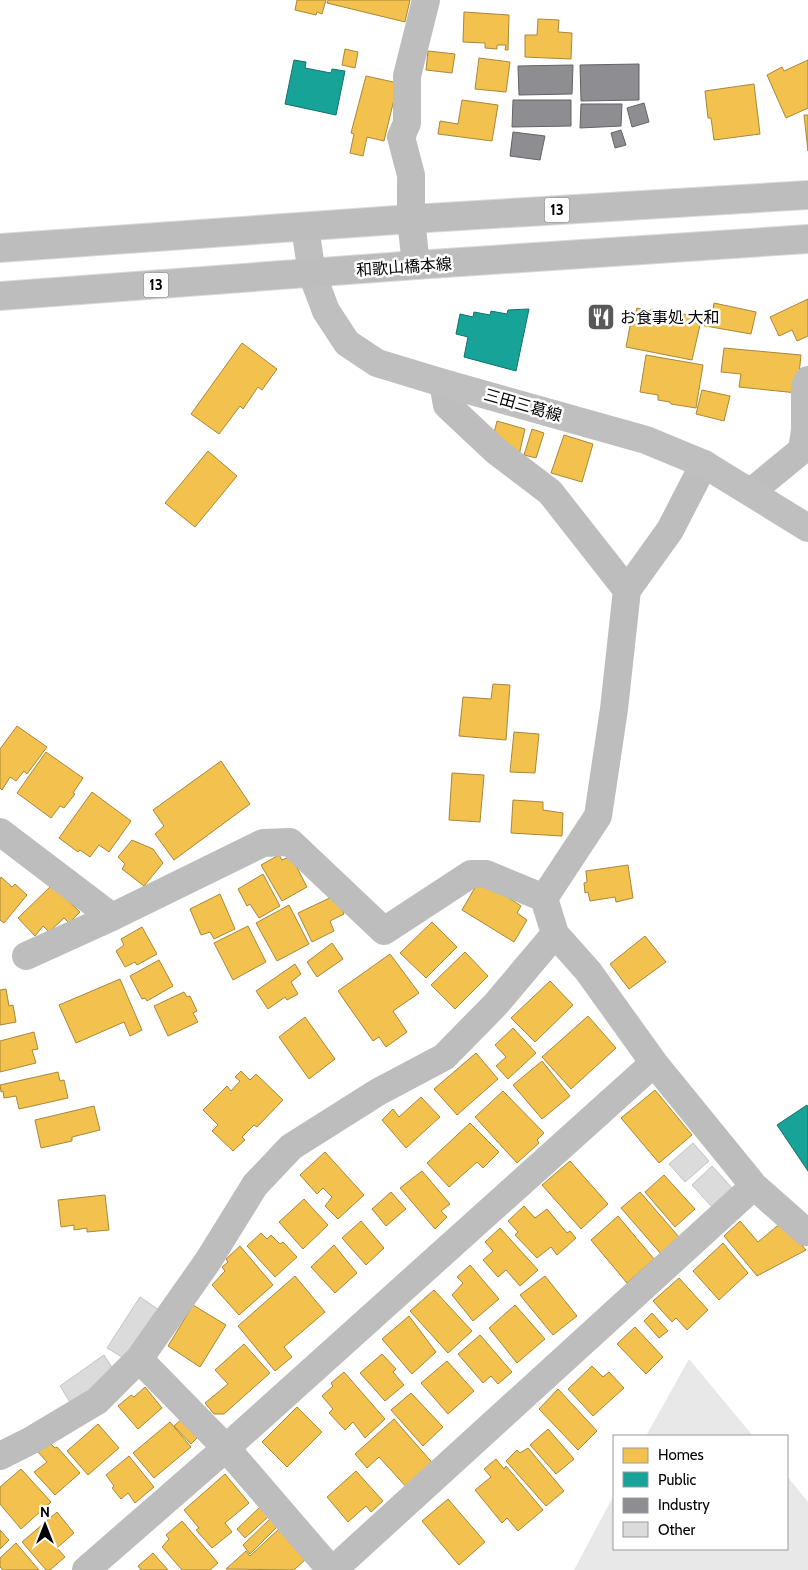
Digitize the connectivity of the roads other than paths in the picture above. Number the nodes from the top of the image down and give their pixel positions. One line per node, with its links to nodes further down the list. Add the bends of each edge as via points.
1 (426, 0): 3 (street, via 407,76 407,123 401,137 411,175)
2 (808, 195): 3 (street, 13)
3 (411, 219): 4 (street, 13); 7 (street)
4 (306, 227): 6 (street, 13); 8 (main road, 三田三葛線)
5 (808, 239): 7 (street, 和歌山橋本線 / 13)
6 (0, 248)
7 (416, 265): 8 (street, 和歌山橋本線 / 13)
8 (312, 274): 9 (street, 和歌山橋本線 / 13); 11 (main road, 三田三葛線, via 326,311 347,343 377,363)
9 (0, 296)
10 (808, 380): 13 (street, via 802,450)
11 (443, 383): 12 (main road, 三田三葛線, via 646,440); 15 (street, via 447,405 496,451 550,492)
12 (704, 464): 13 (main road, 三田三葛線); 15 (street, via 670,530)
13 (750, 492): 14 (main road, 三田三葛線)
14 (803, 520)
15 (627, 590): 17 (street, via 598,816)
16 (0, 832): 18 (street)
17 (544, 898): 18 (street, via 486,874 471,874 384,931 290,842 263,843); 19 (street)
18 (112, 917): 20 (street)
19 (555, 934): 21 (street, via 588,972); 24 (street, via 496,1004 444,1057 378,1092 291,1147 255,1185 208,1261)
20 (26, 956)
21 (654, 1064): 22 (street); 25 (street)
22 (754, 1186): 23 (street); 28 (street)
23 (808, 1231)
24 (139, 1359): 25 (street); 26 (street, via 97,1401)
25 (226, 1448): 27 (street); 28 (street)
26 (0, 1456)
27 (86, 1570)
28 (332, 1570)

